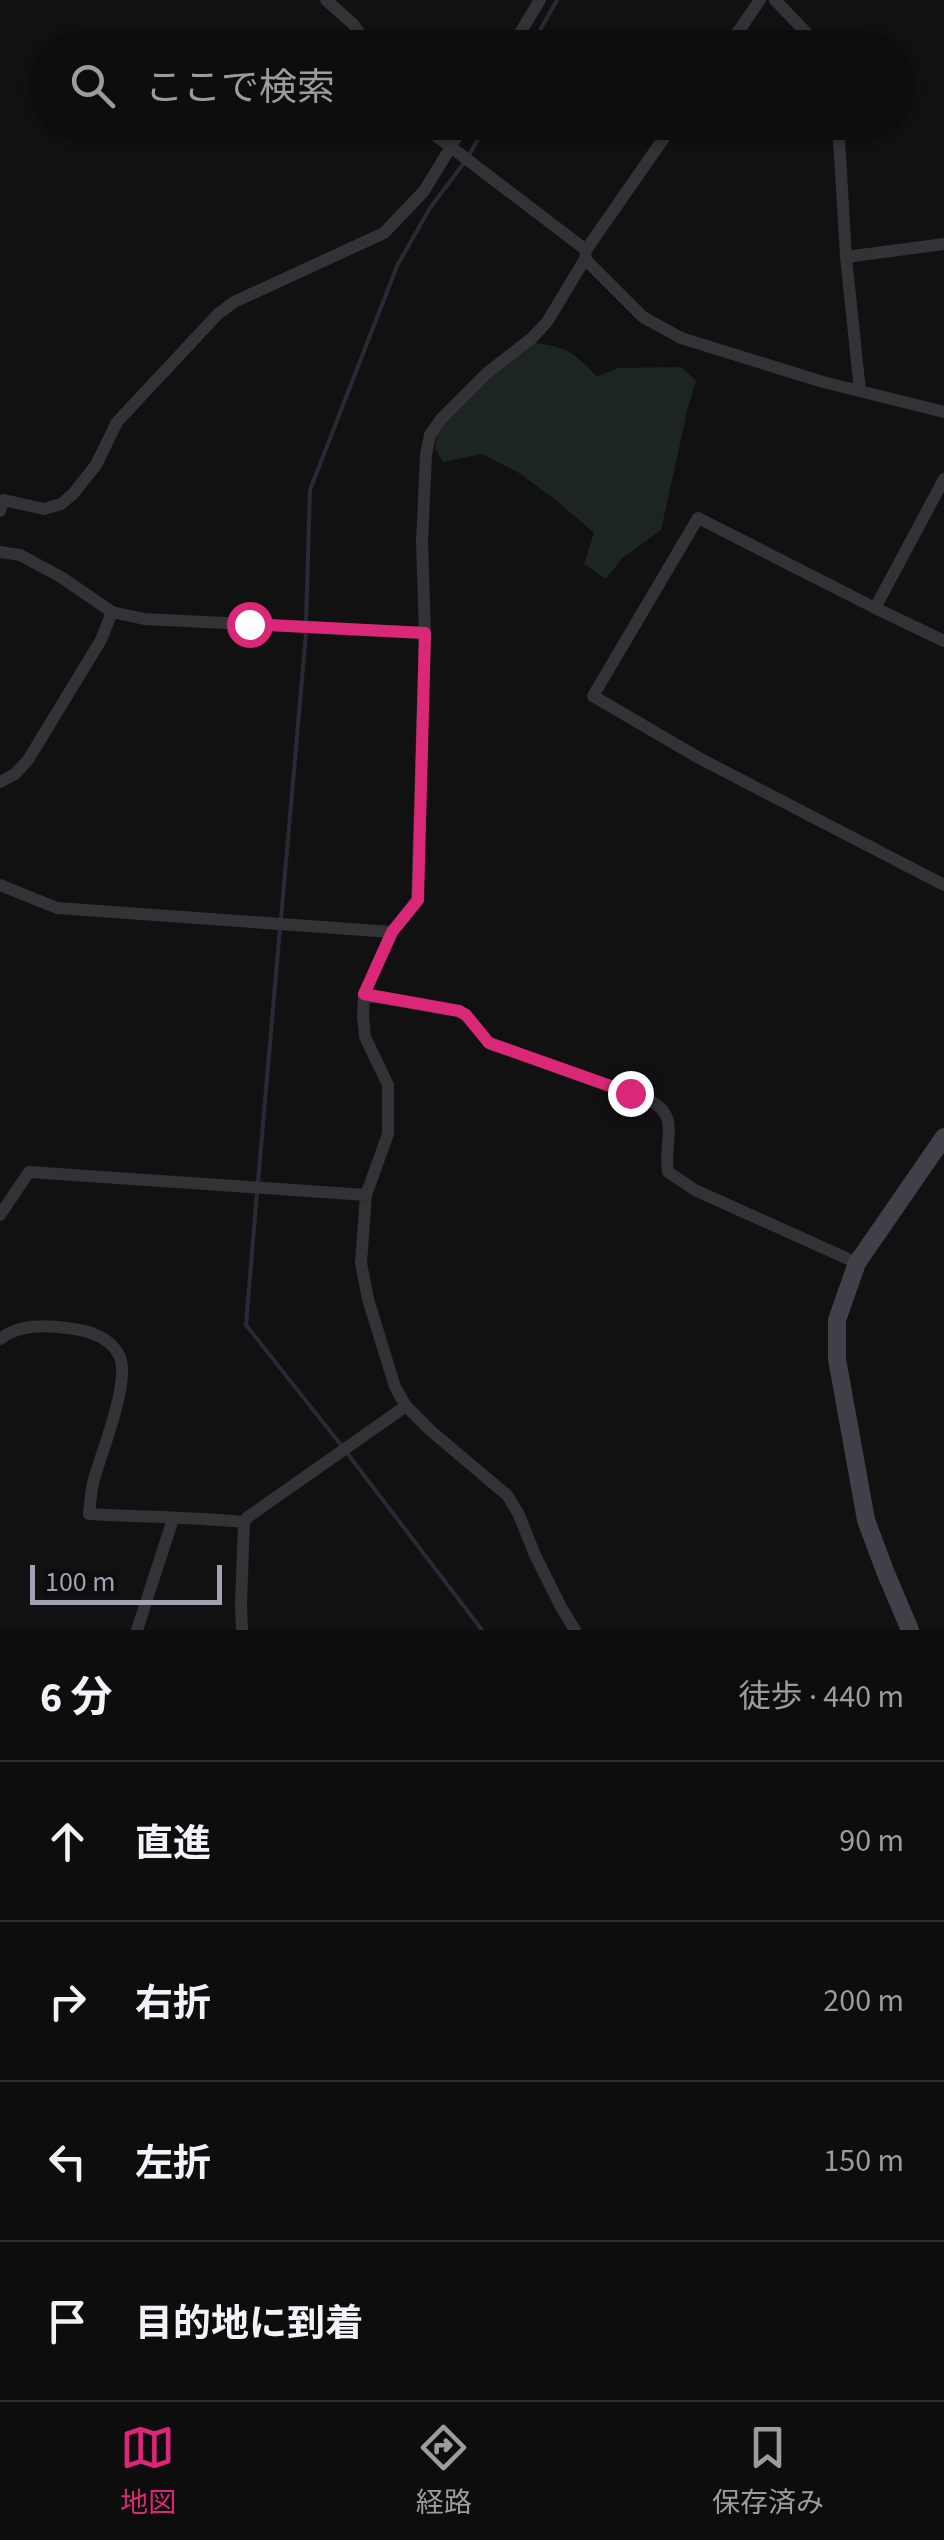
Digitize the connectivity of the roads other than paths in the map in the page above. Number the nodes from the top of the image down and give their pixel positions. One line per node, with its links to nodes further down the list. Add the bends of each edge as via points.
1 (326, 0): 5 (street)
2 (540, 0): 6 (street)
3 (760, 0): 7 (street)
4 (775, 0): 8 (street)
5 (357, 30)
6 (522, 30)
7 (739, 30)
8 (804, 30)
9 (442, 140): 13 (street)
10 (459, 140): 13 (street)
11 (663, 140): 15 (street)
12 (839, 140): 16 (street)
13 (455, 150): 15 (street); 20 (street, via 384,234 218,314 117,422 96,465 61,504 44,509 4,500)
14 (944, 244): 16 (street)
15 (586, 255): 17 (street, via 643,317 681,338); 24 (street, via 547,322 430,435 422,542)
16 (846, 256): 17 (street)
17 (860, 392): 18 (street)
18 (944, 412)
19 (944, 479): 22 (street)
20 (0, 511)
21 (0, 552): 23 (street, via 62,577)
22 (875, 608): 25 (street); 28 (street, via 698,518 593,696)
23 (112, 612): 24 (street); 26 (street, via 28,760)
24 (425, 633): 29 (street, via 418,900)
25 (944, 640)
26 (0, 782)
27 (0, 885): 29 (street, via 56,908)
28 (944, 885)
29 (392, 932): 30 (street)
30 (364, 994): 32 (street, via 365,1036 388,1086 388,1134); 34 (street, via 459,1011 489,1043 652,1101 669,1118 668,1172 694,1190)
31 (944, 1136): 34 (main road)
32 (366, 1195): 33 (street, via 28,1172); 36 (street, via 361,1263)
33 (0, 1214)
34 (857, 1262): 42 (main road, via 837,1320 836,1359 866,1520)
35 (0, 1339): 37 (street, via 39,1324 109,1341 122,1359 120,1394 89,1514)
36 (406, 1406): 38 (street); 41 (street, via 508,1496)
37 (173, 1519): 38 (street); 39 (street)
38 (244, 1522): 40 (street)
39 (137, 1630)
40 (242, 1630)
41 (575, 1630)
42 (910, 1630)

